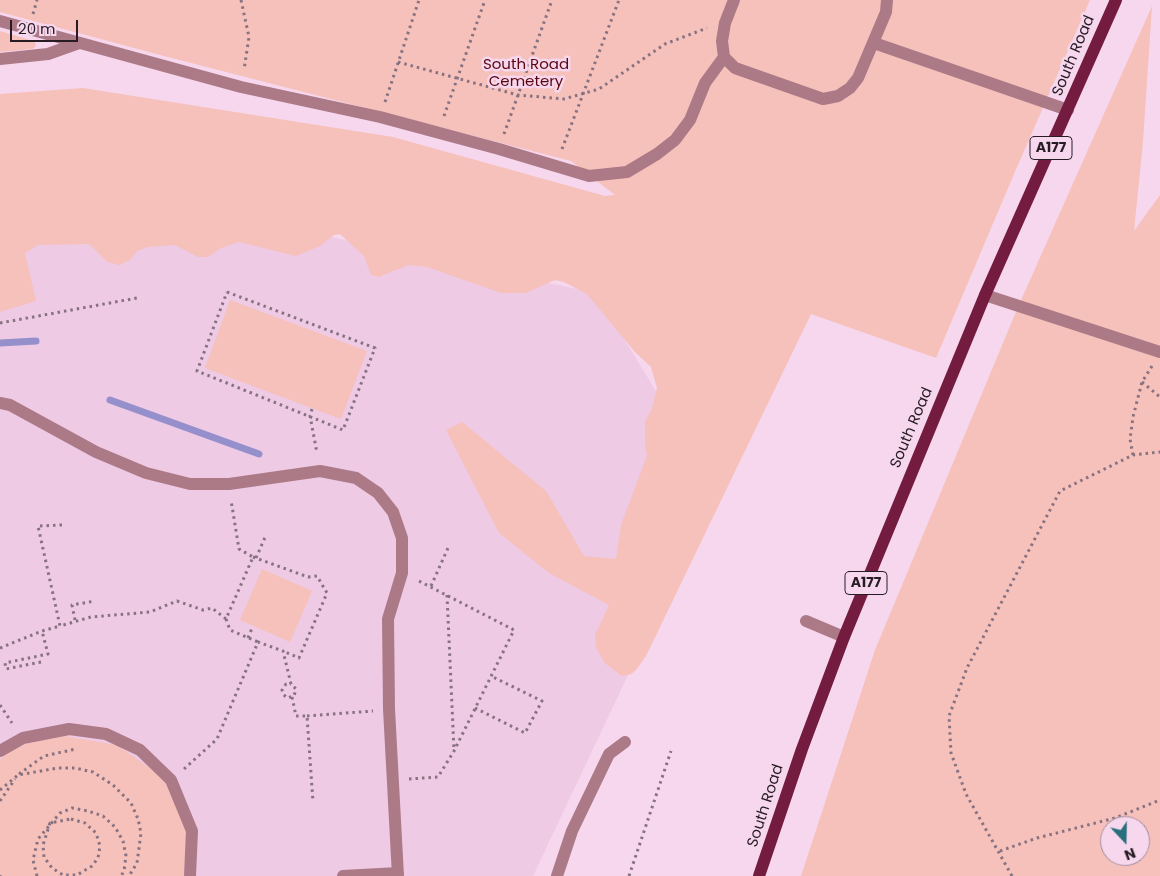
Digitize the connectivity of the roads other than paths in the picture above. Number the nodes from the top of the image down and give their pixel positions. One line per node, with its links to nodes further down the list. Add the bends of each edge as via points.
1 (734, 0): 7 (street, via 724,23)
2 (886, 0): 6 (street, via 886,12)
3 (1116, 0): 9 (main road, South Road / A177)
4 (0, 21): 5 (street)
5 (79, 43): 7 (street, via 241,87 380,117 588,176 627,172 675,140 690,120 705,83); 8 (street, via 48,54)
6 (874, 43): 7 (street, via 850,88 838,96 823,99 735,68); 9 (street)
7 (724, 57)
8 (0, 59)
9 (1068, 110): 10 (main road, South Road / A177)
10 (985, 295): 11 (street); 14 (main road, South Road / A177)
11 (1158, 356)
12 (0, 403): 17 (street, via 10,405 96,452 146,473 190,484 229,484 320,471 356,478 378,493 393,512 402,538 402,573 388,619 389,709)
13 (806, 621): 14 (street)
14 (844, 637): 21 (main road, South Road / A177)
15 (625, 742): 20 (street, via 609,754 572,831)
16 (0, 751): 18 (street, via 23,738 69,728 106,734 140,750 171,780 192,831)
17 (398, 875): 19 (street)
18 (190, 876)
19 (343, 876)
20 (557, 876)
21 (759, 876)

